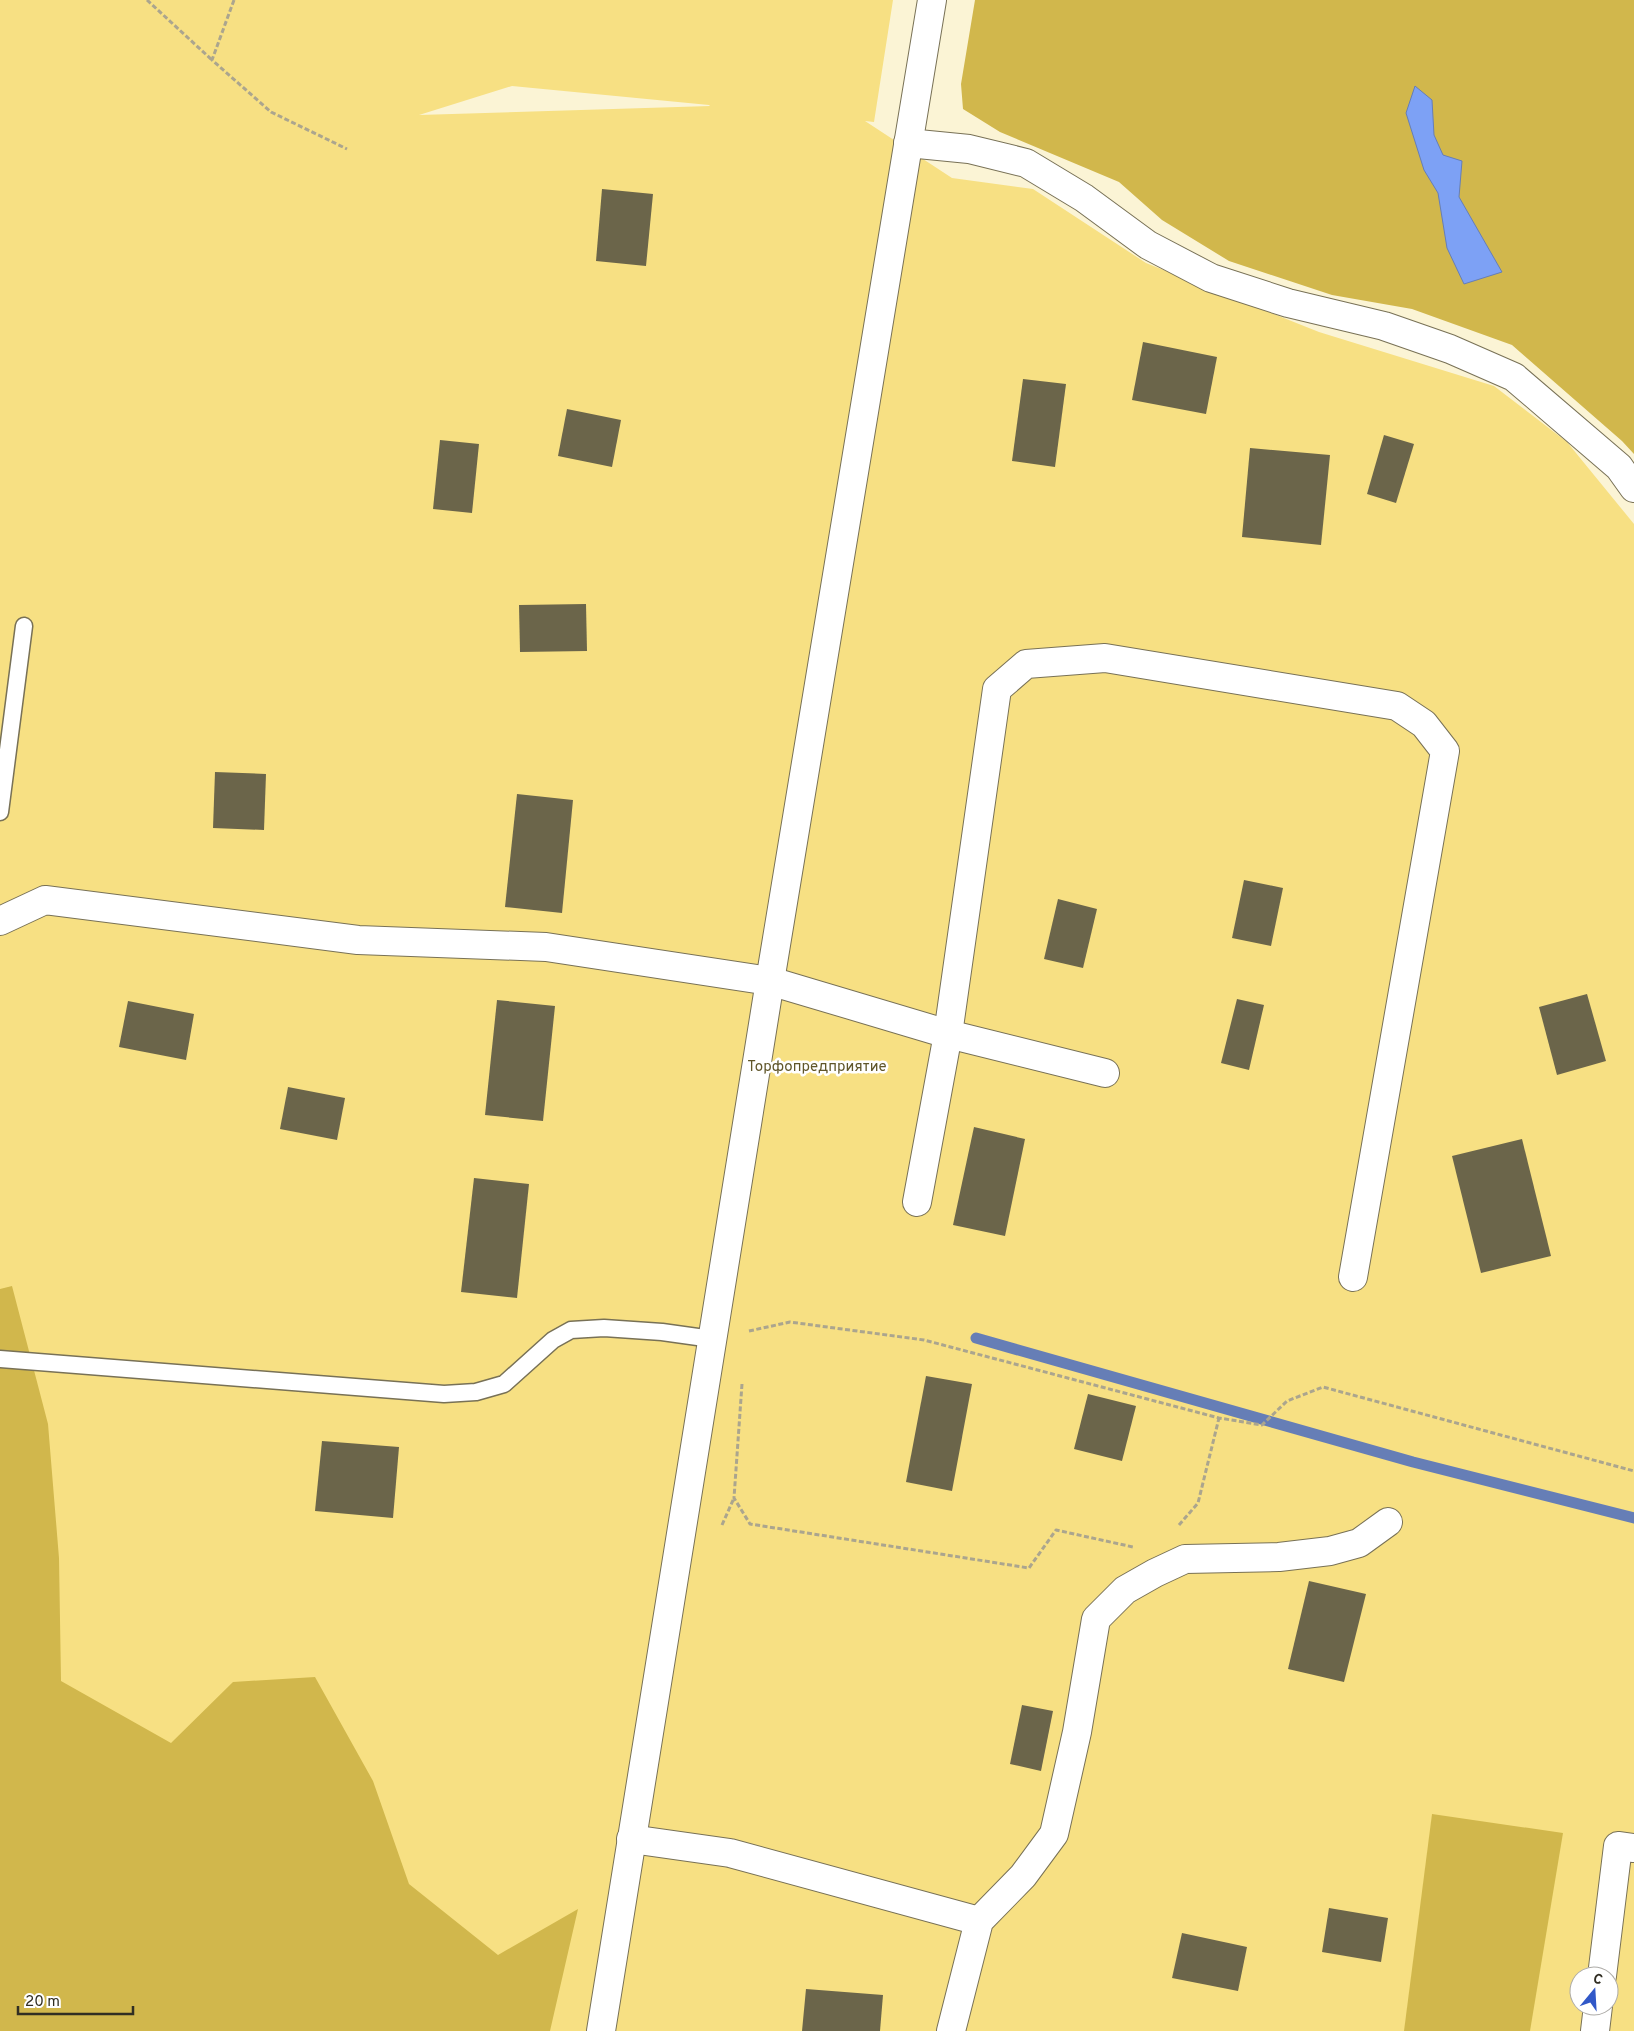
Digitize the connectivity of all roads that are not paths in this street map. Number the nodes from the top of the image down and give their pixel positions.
1 (932, 0) edge
2 (908, 143) junction
3 (1634, 488) edge
4 (24, 626) dead end
5 (0, 812) edge
6 (0, 921) edge
7 (770, 982) junction
8 (948, 1034) junction
9 (1105, 1073) dead end
10 (917, 1202) dead end
11 (1353, 1277) dead end
12 (712, 1339) junction
13 (0, 1359) edge
14 (1388, 1522) dead end
15 (631, 1839) junction
16 (1634, 1848) edge
17 (979, 1921) junction
18 (1603, 1966) edge
19 (1597, 2016) edge
20 (601, 2031) edge
21 (951, 2031) edge
22 (1595, 2031) edge

1 - 2 street
2 - 3 street
2 - 7 street
4 - 5 lane
6 - 7 street
7 - 8 street
7 - 12 street
8 - 9 street
8 - 10 street
8 - 11 street
12 - 13 lane
12 - 15 street
14 - 17 street
15 - 17 street
15 - 20 street
16 - 18 street
17 - 21 street
19 - 22 street

